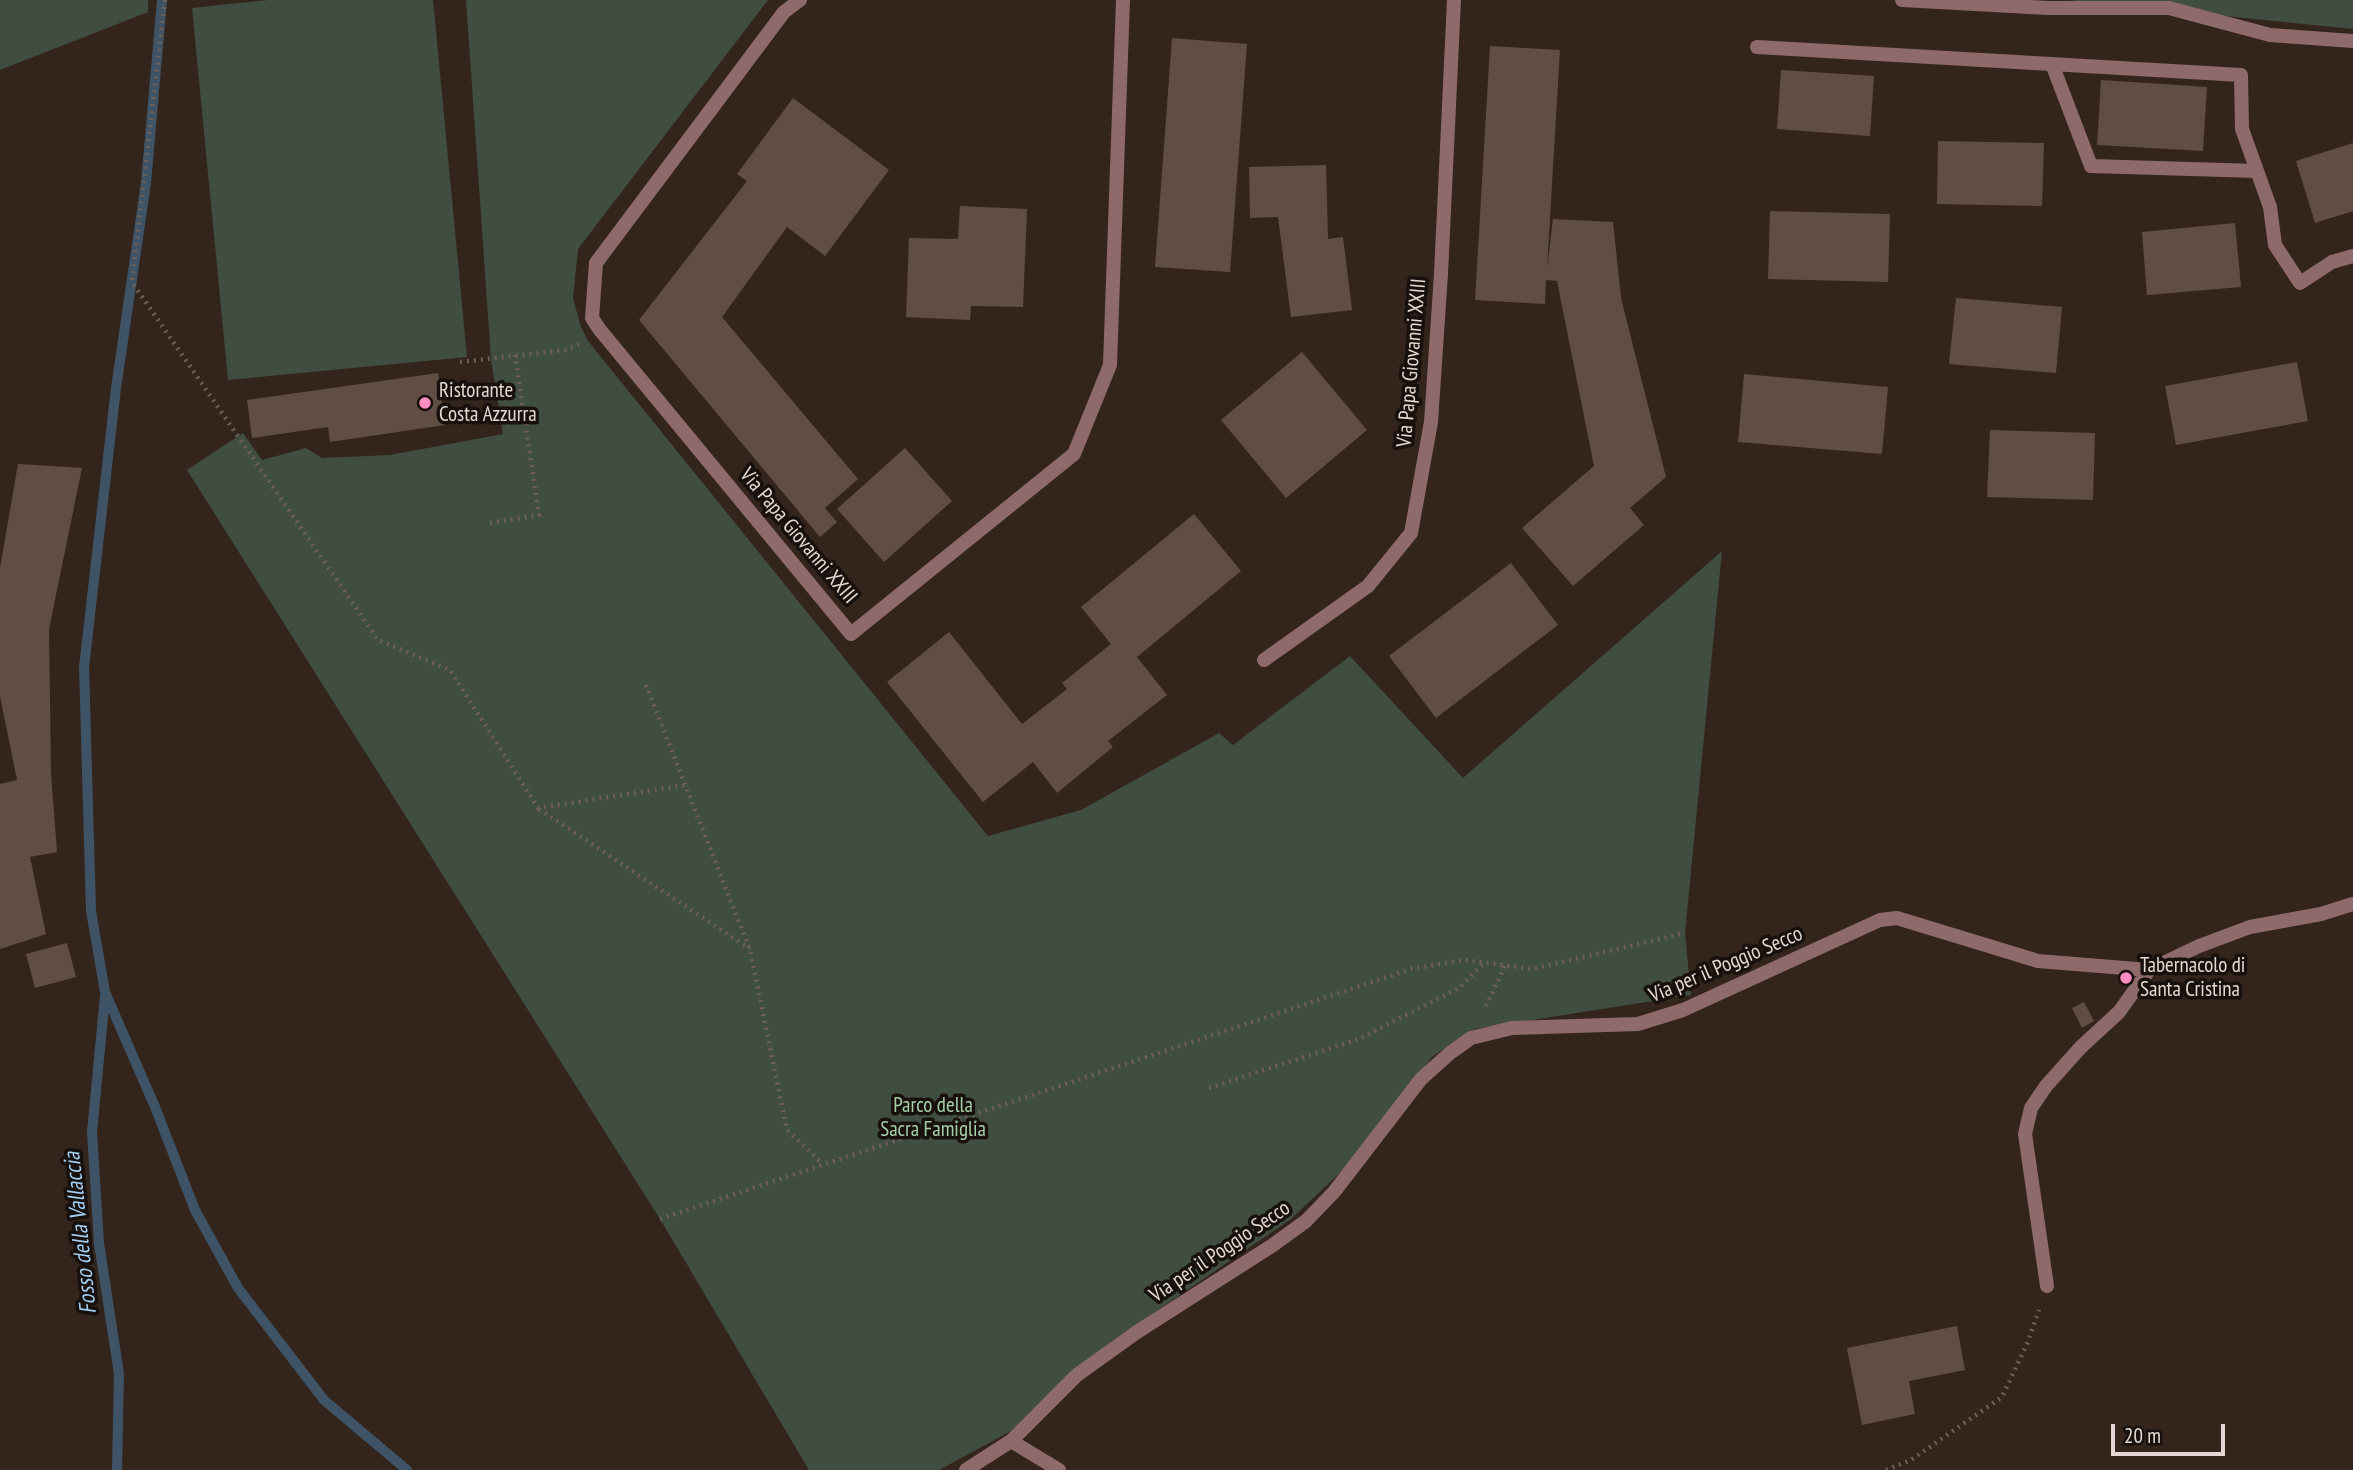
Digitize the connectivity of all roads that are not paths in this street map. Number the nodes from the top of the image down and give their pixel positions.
1 (800, 0) edge
2 (1123, 0) edge
3 (1454, 0) edge
4 (1902, 0) edge
5 (2188, 0) edge
6 (2169, 8) junction
7 (2353, 41) edge
8 (1757, 47) dead end
9 (2052, 64) junction
10 (2257, 171) junction
11 (2353, 256) edge
12 (1264, 660) dead end
13 (2353, 904) edge
14 (2149, 970) junction
15 (2047, 1286) road end
16 (1011, 1441) junction
17 (966, 1470) edge
18 (1059, 1470) edge

1 - 2 street, Via Papa Giovanni XXIII
3 - 12 street, Via Papa Giovanni XXIII
4 - 6 street
5 - 6 street
6 - 7 street
8 - 9 street
9 - 10 street
9 - 10 street
10 - 11 street
13 - 14 street
14 - 15 street
14 - 16 street, Via per il Poggio Secco
16 - 17 street, Via per il Poggio Secco
16 - 18 street

